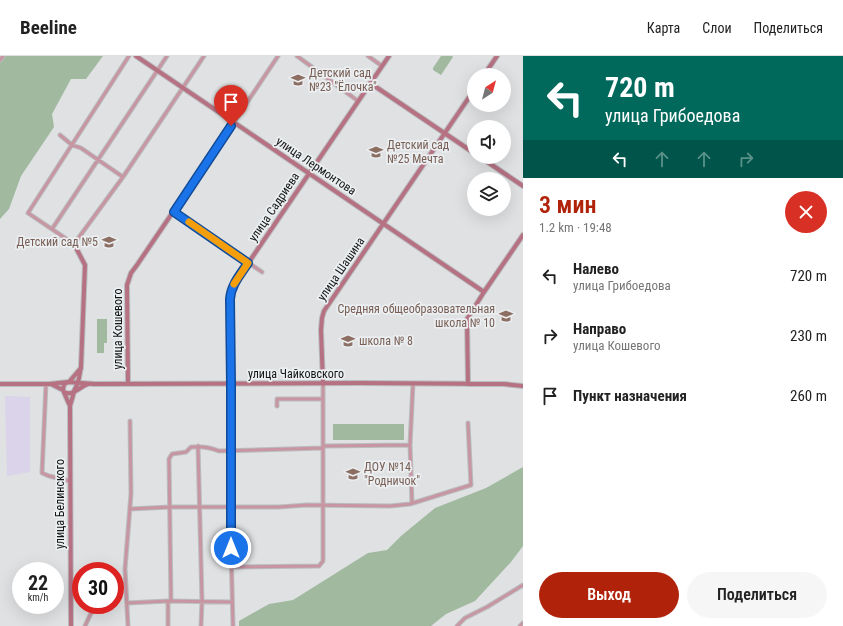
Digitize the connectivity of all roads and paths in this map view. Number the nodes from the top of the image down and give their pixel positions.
1 (3, 56) edge
2 (129, 56) edge
3 (136, 56) edge
4 (167, 56) edge
5 (204, 56) edge
6 (278, 56) edge
7 (297, 56) edge
8 (368, 56) edge
9 (389, 56) edge
10 (497, 56) edge
11 (0, 60) edge
12 (382, 66) junction
13 (489, 68) edge
14 (158, 71) junction
15 (370, 83) junction
16 (183, 88) junction
17 (467, 100) edge
18 (358, 101) junction
19 (234, 122) junction
20 (445, 133) junction
21 (60, 135) dead end
22 (72, 145) junction
23 (467, 148) edge
24 (98, 160) junction
25 (490, 164) edge
26 (309, 173) junction
27 (123, 177) junction
28 (523, 186) edge
29 (174, 212) junction
30 (383, 224) junction
31 (52, 229) junction
32 (523, 235) edge
33 (74, 244) junction
34 (248, 263) junction
35 (262, 272) dead end
36 (484, 292) junction
37 (82, 367) junction
38 (69, 382) junction
39 (78, 383) junction
40 (0, 384) edge
41 (48, 384) junction
42 (88, 384) junction
43 (128, 384) junction
44 (231, 384) junction
45 (322, 384) junction
46 (413, 384) junction
47 (468, 384) junction
48 (523, 386) edge
49 (64, 391) junction
50 (74, 392) junction
51 (322, 400) junction
52 (70, 406) junction
53 (277, 406) dead end
54 (130, 421) dead end
55 (468, 424) dead end
56 (410, 445) junction
57 (198, 446) junction
58 (323, 447) junction
59 (231, 450) junction
60 (70, 481) junction
61 (412, 503) junction
62 (323, 506) junction
63 (170, 507) junction
64 (200, 507) junction
65 (231, 507) junction
66 (130, 509) junction
67 (231, 567) junction
68 (523, 585) edge
69 (70, 592) joint
70 (170, 601) junction
71 (202, 601) junction
72 (232, 602) junction
73 (127, 603) junction
74 (91, 614) edge
75 (523, 623) edge
76 (71, 626) edge
77 (85, 626) edge
78 (128, 626) edge
79 (168, 626) edge
80 (201, 626) edge
81 (233, 626) edge
82 (457, 626) edge
83 (520, 626) edge

1 - 11 street
2 - 22 street
3 - 14 street, улица Лермонтова
4 - 14 street
5 - 16 street
6 - 19 street, улица Кошевого
7 - 18 street
8 - 12 street
9 - 12 street, улица Садриева
10 - 13 street
12 - 15 street, улица Садриева
14 - 16 street, улица Лермонтова
14 - 24 street
15 - 18 street, улица Садриева
15 - 20 street
16 - 19 street, улица Лермонтова
16 - 27 street
17 - 20 street, улица Шашина
18 - 26 street, улица Садриева
19 - 26 street, улица Лермонтова
19 - 29 street, улица Кошевого
20 - 23 street
20 - 30 street, улица Шашина
21 - 22 street
22 - 24 street
22 - 31 street
24 - 27 street
24 - 31 street
25 - 28 street
26 - 30 street, улица Лермонтова
26 - 34 street, улица Садриева
27 - 33 street
29 - 34 street
29 - 43 street, улица Кошевого
30 - 36 street, улица Лермонтова
30 - 45 street, улица Шашина
31 - 33 street
32 - 36 street
33 - 37 street
34 - 35 street
34 - 44 street, улица Садриева
36 - 47 street
37 - 38 street
37 - 39 street
38 - 39 street, улица Чайковского
38 - 41 street, улица Чайковского
38 - 49 street
38 - 50 street
39 - 42 street, улица Чайковского
39 - 50 street
40 - 41 street, улица Чайковского
41 - 49 street
41 - 60 street
42 - 43 street, улица Чайковского
42 - 50 street
43 - 44 street, улица Чайковского
44 - 45 street, улица Чайковского
44 - 59 street, улица Садриева
45 - 46 street, улица Чайковского
45 - 51 street, улица Шашина
46 - 47 street, улица Чайковского
46 - 56 street
47 - 48 street, улица Чайковского
49 - 50 street
49 - 52 street
50 - 52 street
51 - 53 street
51 - 58 street, улица Шашина
52 - 60 street, улица Белинского
54 - 66 street
55 - 61 street
56 - 58 street
56 - 61 street
57 - 59 street
57 - 63 street
57 - 64 street
58 - 59 street
58 - 62 street, улица Шашина
59 - 65 street, улица Садриева
60 - 69 street, улица Белинского
61 - 62 street
62 - 65 street
62 - 67 street, улица Шашина
63 - 64 street
63 - 66 street
63 - 70 street
64 - 65 street
64 - 71 street
65 - 67 street, улица Садриева
66 - 73 street
67 - 72 street, улица Садриева
68 - 82 street
69 - 76 street, улица Белинского
70 - 71 street
70 - 73 street
70 - 79 street
71 - 72 street
71 - 80 street
72 - 81 street, улица Садриева
73 - 78 street
74 - 77 street
75 - 83 street

